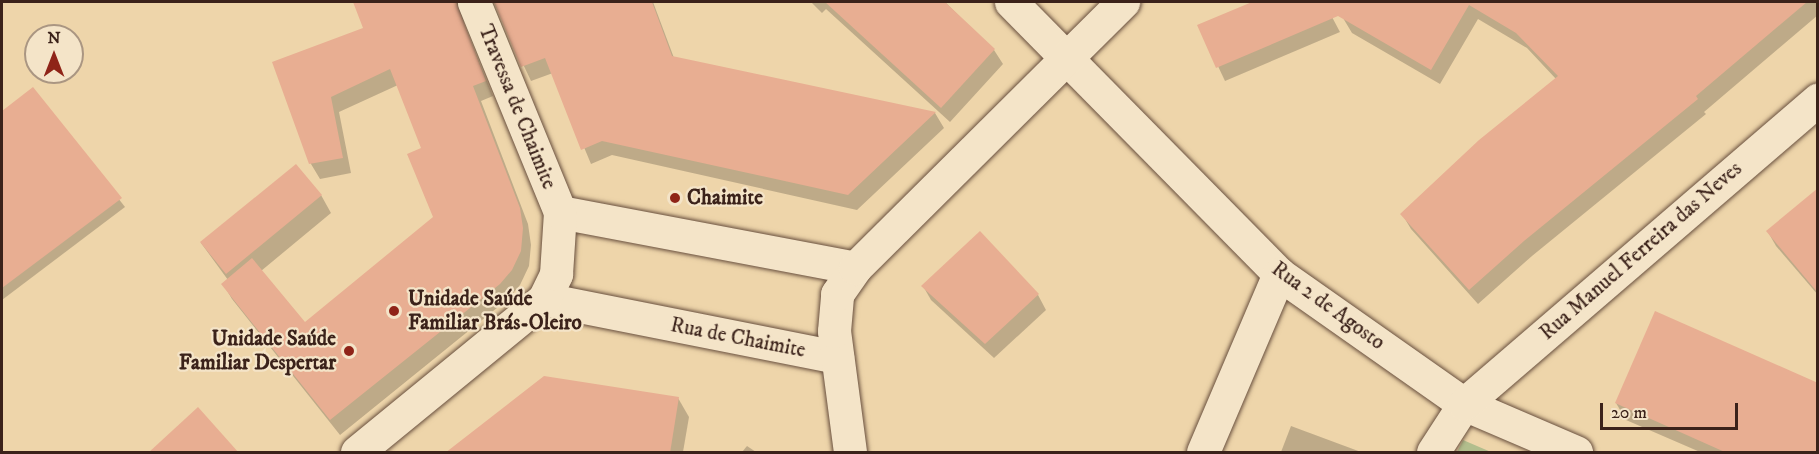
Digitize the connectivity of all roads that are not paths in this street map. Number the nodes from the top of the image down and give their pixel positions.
1 (474, 2) edge
2 (1011, 2) edge
3 (1123, 2) edge
4 (1067, 56) junction
5 (1818, 99) edge
6 (560, 212) junction
7 (855, 268) junction
8 (1279, 274) junction
9 (544, 299) junction
10 (837, 357) junction
11 (1464, 404) junction
12 (357, 453) edge
13 (850, 453) edge
14 (1203, 453) edge
15 (1433, 453) edge
16 (1576, 453) edge

1 - 6 street, Travessa de Chaimite
2 - 4 street, Rua 2 de Agosto
3 - 4 street, Rua de Chaimite
4 - 7 street, Rua de Chaimite
4 - 8 street, Rua 2 de Agosto
5 - 11 street, Rua Manuel Ferreira das Neves
6 - 7 street
6 - 9 street
7 - 10 street, Rua de Chaimite
8 - 11 street, Rua 2 de Agosto
8 - 14 street
9 - 10 street, Rua de Chaimite
9 - 12 street
10 - 13 street
11 - 15 street, Rua Manuel Ferreira das Neves
11 - 16 street, Rua 2 de Agosto

